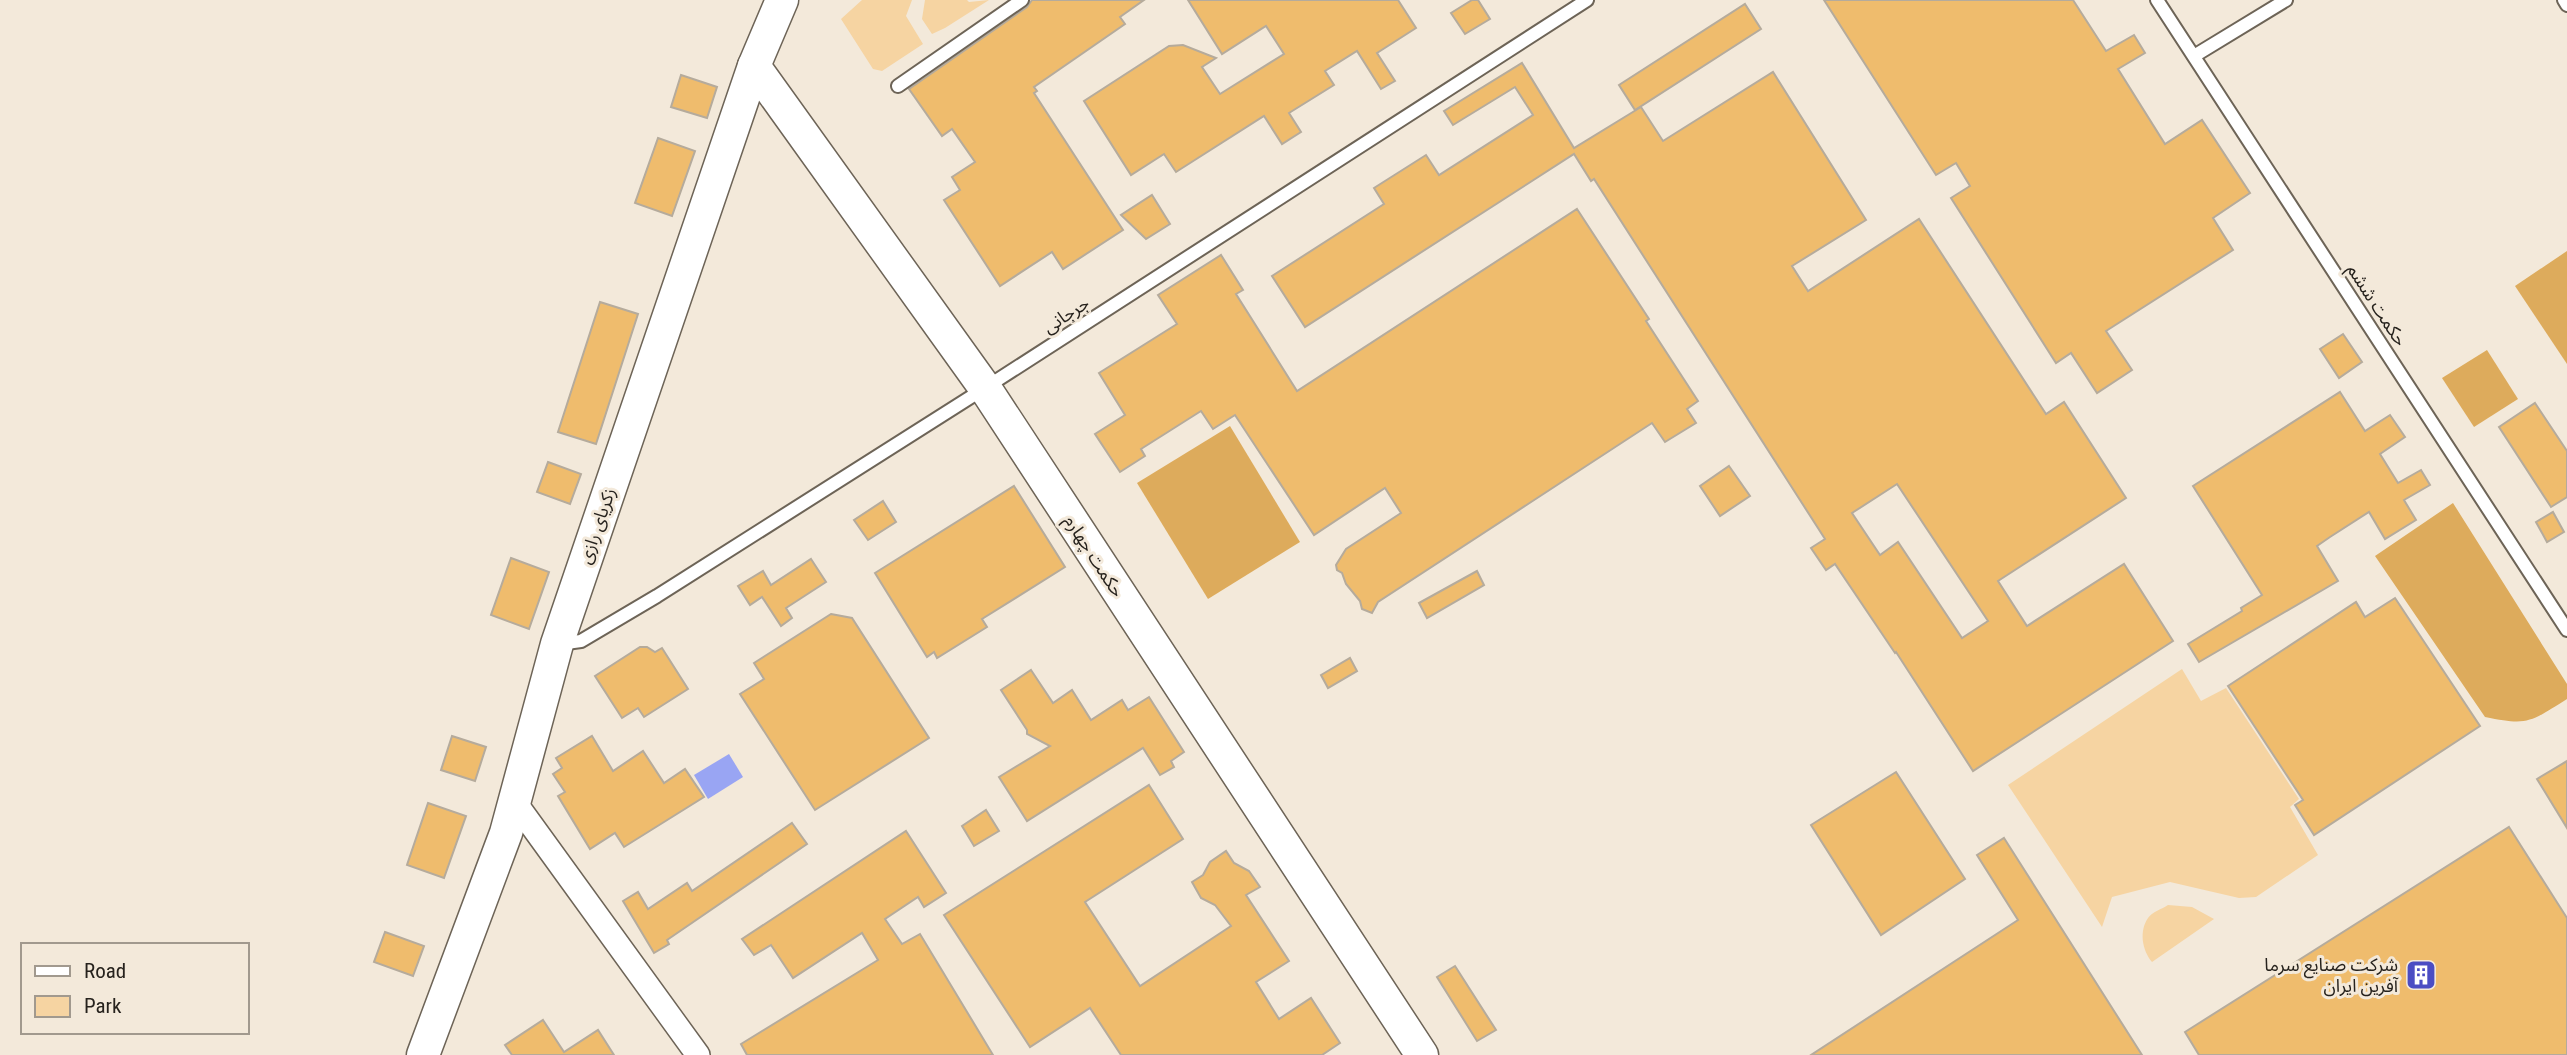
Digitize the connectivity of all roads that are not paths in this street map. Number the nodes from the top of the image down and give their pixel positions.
1 (1022, 0) edge
2 (1587, 0) edge
3 (2157, 0) edge
4 (2286, 0) edge
5 (2564, 0) edge
6 (776, 2) edge
7 (2567, 5) edge
8 (2194, 56) junction
9 (754, 66) junction
10 (898, 86) dead end
11 (985, 388) junction
12 (2567, 630) edge
13 (557, 644) junction
14 (514, 801) junction
15 (423, 1055) edge
16 (698, 1055) edge
17 (1422, 1055) edge

1 - 10 lane
2 - 11 lane, جرجانی
3 - 8 lane, حکمت ششم
4 - 8 lane
5 - 7 lane
6 - 9 street, زکریای رازی
8 - 12 lane, حکمت ششم
9 - 11 street, حکمت چهارم
9 - 13 street, زکریای رازی
11 - 13 lane, جرجانی
11 - 17 street, حکمت چهارم
13 - 14 street, زکریای رازی
14 - 15 street, زکریای رازی
14 - 16 street

